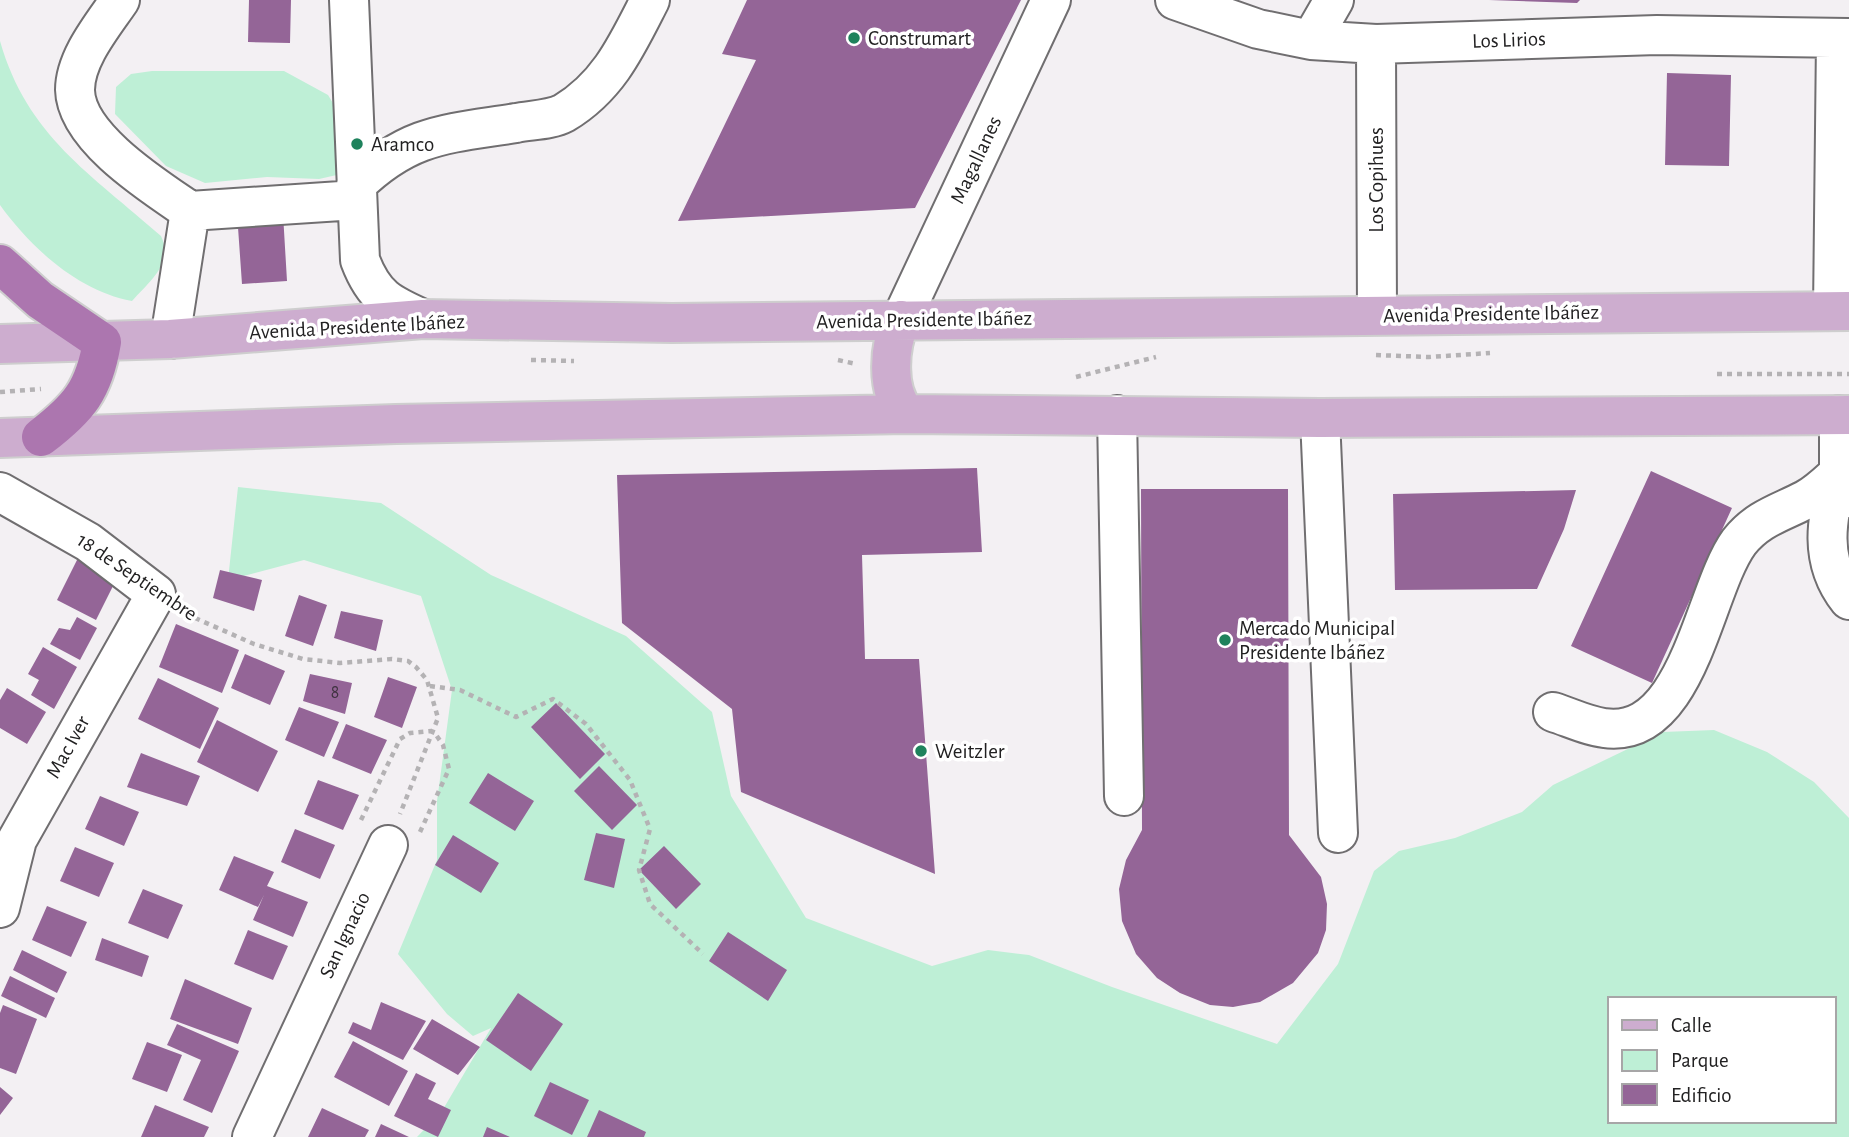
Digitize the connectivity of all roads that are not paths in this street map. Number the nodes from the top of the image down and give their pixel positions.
1 (120, 0) edge
2 (349, 0) edge
3 (650, 0) edge
4 (1051, 0) edge
5 (1175, 0) edge
6 (1334, 0) edge
7 (1842, 39) edge
8 (1311, 40) junction
9 (1376, 44) junction
10 (356, 192) junction
11 (190, 211) junction
12 (0, 264) edge
13 (1841, 311) edge
14 (1377, 315) junction
15 (424, 320) junction
16 (901, 320) junction
17 (170, 339) junction
18 (102, 342) junction
19 (0, 344) edge
20 (906, 414) junction
21 (1117, 415) junction
22 (1844, 415) edge
23 (1320, 418) junction
24 (41, 437) junction
25 (0, 438) edge
26 (1844, 486) edge
27 (0, 492) edge
28 (156, 594) joint
29 (1849, 600) edge
30 (1553, 712) dead end
31 (1124, 796) dead end
32 (1338, 833) dead end
33 (388, 845) road end
34 (0, 908) edge
35 (252, 1137) edge

1 - 11 street
2 - 10 street
3 - 10 street
4 - 16 street, Magallanes
5 - 8 street, Los Lirios
6 - 8 street
7 - 9 street, Los Lirios
7 - 13 street
8 - 9 street, Los Lirios
9 - 14 street, Los Copihues
10 - 11 street
10 - 15 street
11 - 17 street
12 - 18 highway
13 - 14 main road, Avenida Presidente Ibáñez
14 - 16 main road, Avenida Presidente Ibáñez
15 - 16 main road, Avenida Presidente Ibáñez
15 - 17 main road, Avenida Presidente Ibáñez
16 - 20 main road
17 - 18 main road, Avenida Presidente Ibáñez
18 - 19 main road, Avenida Presidente Ibáñez
18 - 24 highway
20 - 21 main road
20 - 24 main road
21 - 23 main road
21 - 31 street
22 - 23 main road
22 - 26 street
23 - 32 street
24 - 25 main road
26 - 29 street
26 - 30 street
27 - 28 street, 18 de Septiembre
28 - 34 street, Mac Iver
33 - 35 street, San Ignacio

